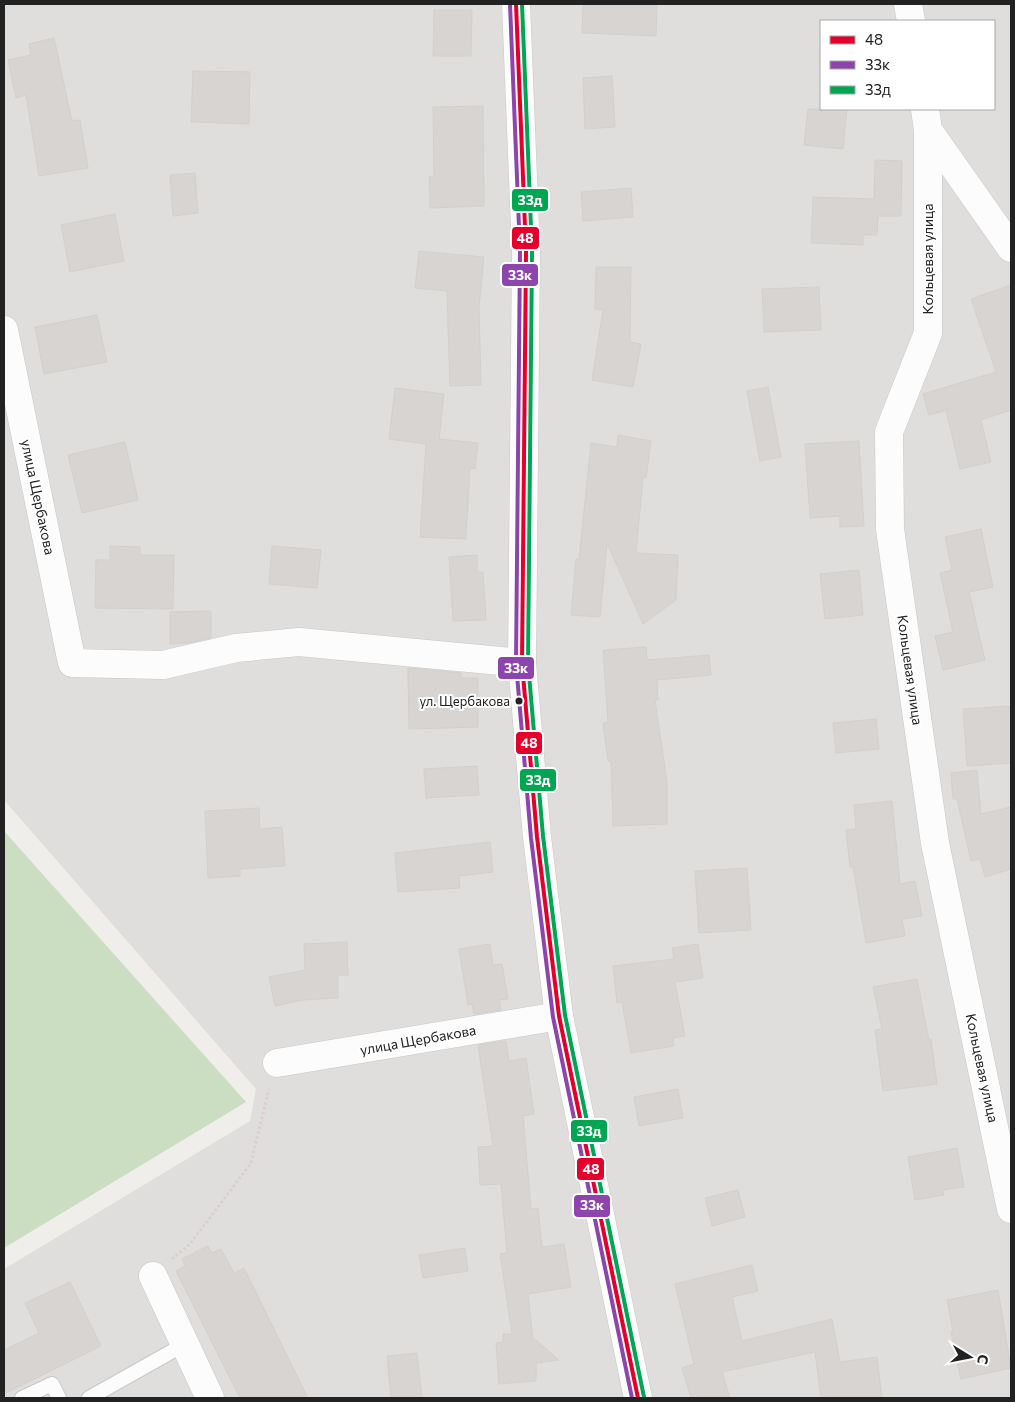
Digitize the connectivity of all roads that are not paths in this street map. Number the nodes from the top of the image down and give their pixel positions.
1 (516, 4) edge
2 (908, 4) edge
3 (911, 20) edge
4 (927, 120) edge
5 (1011, 248) edge
6 (4, 330) edge
7 (522, 663) junction
8 (559, 1016) junction
9 (277, 1064) road end
10 (1011, 1209) edge
11 (153, 1276) road end
12 (186, 1344) junction
13 (22, 1398) edge
14 (58, 1398) edge
15 (89, 1398) edge
16 (210, 1398) edge
17 (638, 1398) edge

1 - 7 street
2 - 3 street
4 - 5 street, Кольцевая улица
4 - 10 street, Кольцевая улица
6 - 7 street, улица Щербакова
7 - 8 street
8 - 9 street, улица Щербакова
8 - 17 street
11 - 12 street
12 - 15 lane
12 - 16 street
13 - 14 lane

